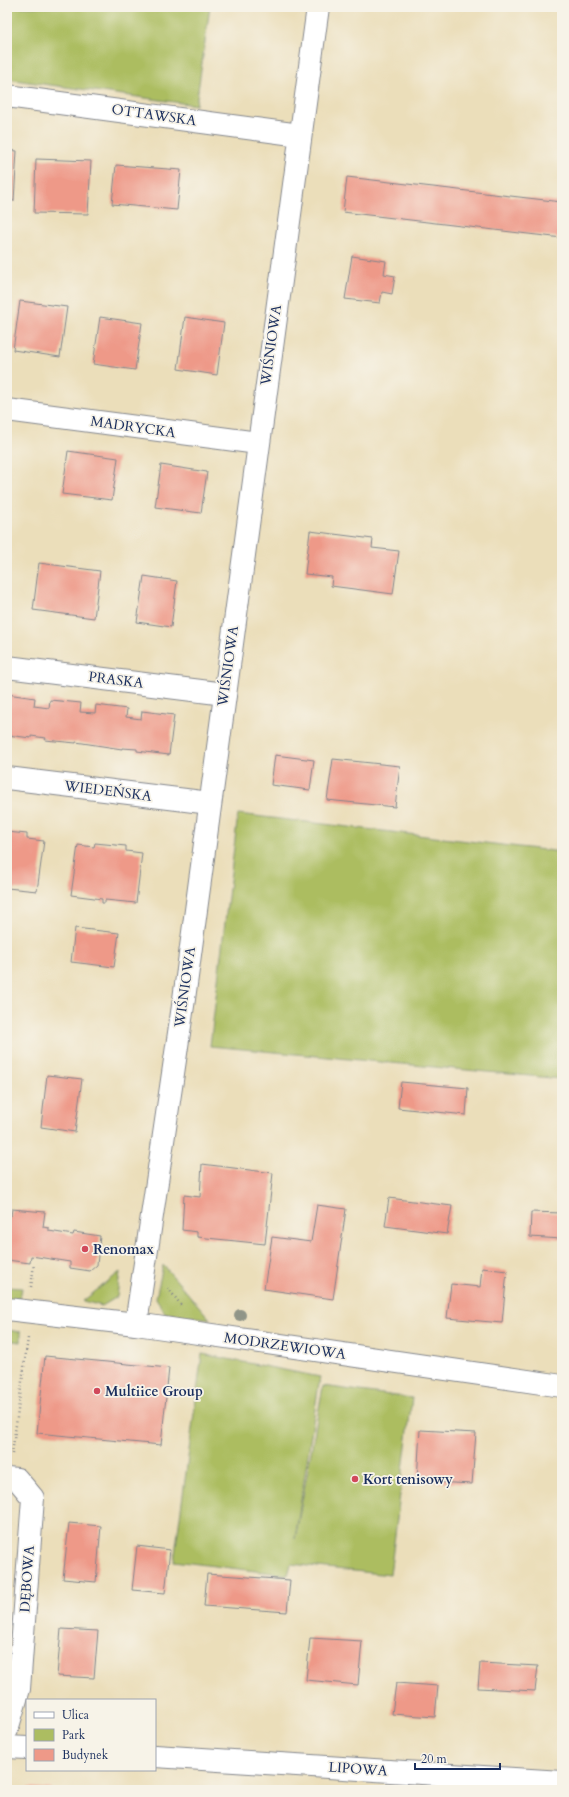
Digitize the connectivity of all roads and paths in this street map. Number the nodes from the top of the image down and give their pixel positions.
1 (318, 7) edge
2 (7, 96) edge
3 (300, 135) junction
4 (7, 410) edge
5 (258, 443) junction
6 (7, 667) edge
7 (225, 694) junction
8 (7, 778) edge
9 (210, 803) junction
10 (34, 1264) dead end
11 (165, 1284) dead end
12 (31, 1289) dead end
13 (183, 1307) dead end
14 (7, 1309) edge
15 (136, 1324) junction
16 (29, 1331) dead end
17 (562, 1386) edge
18 (12, 1457) dead end
19 (7, 1478) edge
20 (7, 1730) edge
21 (7, 1747) edge
22 (26, 1748) edge
23 (156, 1756) edge
24 (562, 1782) edge

1 - 3 street, WIŚNIOWA
2 - 3 street, OTTAWSKA
3 - 5 street, WIŚNIOWA
4 - 5 street, MADRYCKA
5 - 7 street, WIŚNIOWA
6 - 7 street, PRASKA
7 - 9 street, WIŚNIOWA
8 - 9 street, WIEDEŃSKA
9 - 15 street, WIŚNIOWA
10 - 12 path
11 - 13 path
14 - 15 street, MODRZEWIOWA
15 - 17 street, MODRZEWIOWA
16 - 18 path
19 - 20 street, DĘBOWA
21 - 22 street
23 - 24 street, LIPOWA

